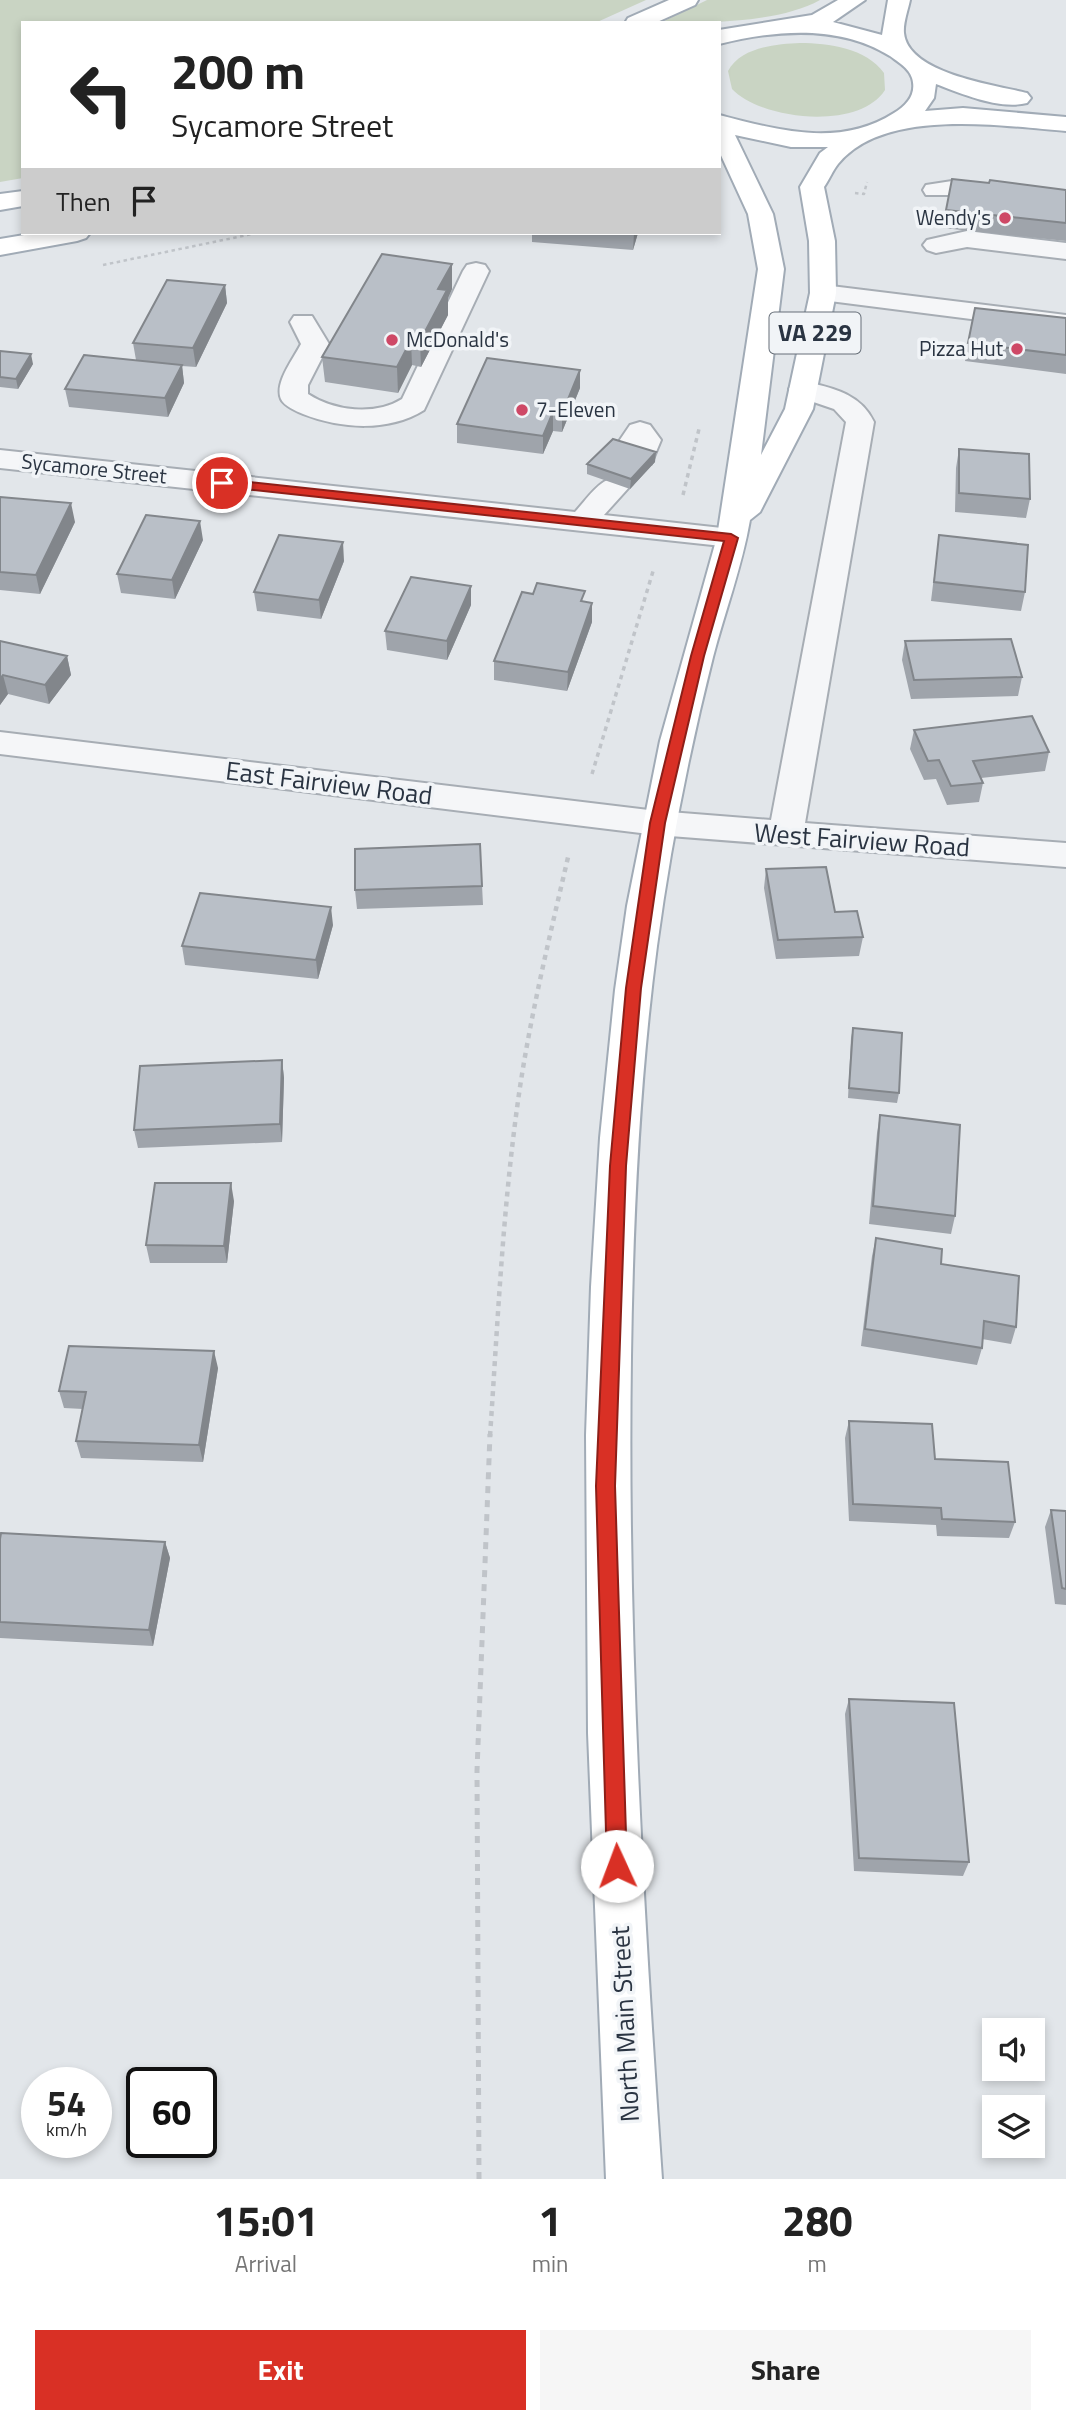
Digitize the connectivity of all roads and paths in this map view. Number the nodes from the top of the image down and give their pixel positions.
1 (687, 0) edge
2 (854, 0) edge
3 (899, 0) edge
4 (640, 21) edge
5 (790, 26) junction
6 (721, 36) edge
7 (908, 59) junction
8 (1066, 104) edge
9 (898, 121) junction
10 (721, 123) edge
11 (1066, 124) edge
12 (721, 134) edge
13 (863, 134) junction
14 (729, 159) edge
15 (935, 190) dead end
16 (21, 200) edge
17 (1066, 201) edge
18 (0, 204) edge
19 (66, 235) edge
20 (247, 235) edge
21 (936, 245) dead end
22 (0, 247) edge
23 (1066, 251) edge
24 (92, 267) dead end
25 (476, 271) dead end
26 (823, 293) junction
27 (303, 323) dead end
28 (1066, 323) edge
29 (803, 388) junction
30 (0, 459) edge
31 (609, 482) edge
32 (582, 522) junction
33 (731, 538) junction
34 (657, 557) dead end
35 (0, 743) edge
36 (592, 776) dead end
37 (657, 823) junction
38 (786, 834) junction
39 (572, 842) dead end
40 (1066, 855) edge
41 (479, 2179) edge
42 (634, 2179) edge

1 - 4 main road
2 - 5 main road
3 - 7 main road, North Main Street
5 - 6 main road
5 - 7 main road
7 - 8 main road
7 - 9 main road, North Main Street
9 - 11 main road
9 - 13 main road, North Main Street
10 - 13 main road, North Main Street
12 - 14 main road, North Main Street / VA 229
13 - 26 main road, North Main Street / VA 229
14 - 33 main road, North Main Street / VA 229
15 - 17 street
16 - 18 main road
19 - 22 main road
20 - 24 path
21 - 23 street
25 - 27 street
26 - 28 street
26 - 29 main road, North Main Street / VA 229
29 - 33 main road, North Main Street / VA 229
29 - 38 street
30 - 32 street, Sycamore Street
31 - 32 street
32 - 33 street, Sycamore Street
33 - 37 main road, North Main Street / VA 229
34 - 36 path
35 - 37 street, East Fairview Road
37 - 38 street, West Fairview Road
37 - 42 main road, North Main Street / VA 229
38 - 40 street, West Fairview Road
39 - 41 path

